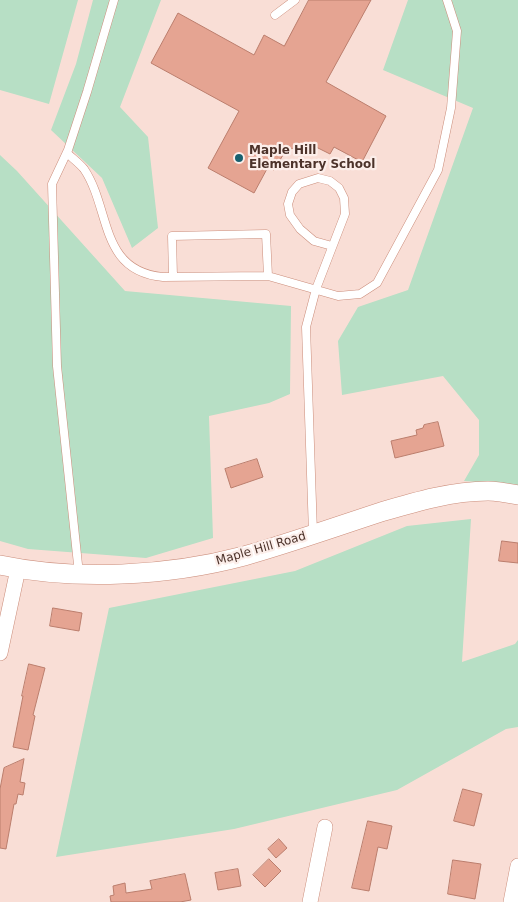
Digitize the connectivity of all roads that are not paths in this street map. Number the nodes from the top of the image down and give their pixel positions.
1 (114, 0) edge
2 (295, 0) edge
3 (447, 0) edge
4 (275, 14) dead end
5 (67, 153) junction
6 (332, 246) junction
7 (268, 276) junction
8 (173, 277) junction
9 (316, 289) junction
10 (518, 495) edge
11 (313, 534) junction
12 (9, 567) edge
13 (80, 574) junction
14 (0, 653) edge
15 (325, 827) dead end
16 (518, 866) edge
17 (310, 902) edge
18 (511, 902) edge

1 - 5 lane
2 - 4 lane
3 - 9 lane
5 - 8 lane
5 - 13 lane
6 - 6 lane
6 - 9 lane
7 - 8 lane
7 - 8 lane
7 - 9 lane
9 - 11 lane
10 - 11 street, Maple Hill Road
11 - 13 street, Maple Hill Road
12 - 13 street, Maple Hill Road
12 - 14 street
15 - 17 street
16 - 18 street

